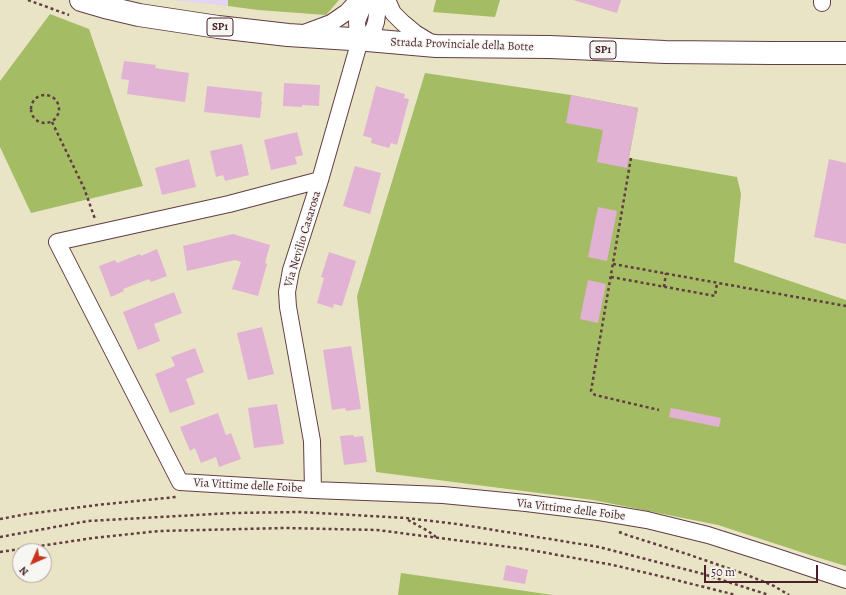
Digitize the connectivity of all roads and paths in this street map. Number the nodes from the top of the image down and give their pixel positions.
1 (81, 0) edge
2 (358, 0) edge
3 (366, 0) edge
4 (379, 0) edge
5 (387, 0) edge
6 (297, 35) junction
7 (362, 40) junction
8 (436, 46) junction
9 (846, 53) edge
10 (52, 122) junction
11 (631, 158) dead end
12 (320, 180) junction
13 (99, 233) junction
14 (613, 264) junction
15 (666, 273) junction
16 (610, 277) junction
17 (717, 282) junction
18 (664, 287) junction
19 (846, 306) edge
20 (659, 410) dead end
21 (313, 490) junction
22 (180, 497) dead end
23 (406, 518) junction
24 (0, 519) edge
25 (615, 530) dead end
26 (0, 537) edge
27 (437, 537) junction
28 (0, 552) edge
29 (846, 580) edge
30 (736, 595) edge
31 (769, 595) edge
32 (789, 595) edge

1 - 6 main road, Strada Provinciale della Botte / SP1
2 - 6 street
3 - 7 street, Via Nevilio Casarosa
4 - 7 street, Via Nevilio Casarosa
5 - 8 street
6 - 7 main road, Strada Provinciale della Botte / SP1
7 - 8 main road, Strada Provinciale della Botte / SP1
7 - 12 street, Via Nevilio Casarosa
8 - 9 main road, Strada Provinciale della Botte / SP1
10 - 10 path
10 - 13 path
11 - 14 path
12 - 13 street, Via Vittime delle Foibe
12 - 21 street, Via Nevilio Casarosa
13 - 21 street, Via Vittime delle Foibe
14 - 15 path
14 - 16 path
15 - 17 path
15 - 18 path
16 - 18 path
16 - 20 path
17 - 18 path
17 - 19 path
21 - 29 street, Via Vittime delle Foibe
22 - 24 path
23 - 26 path
23 - 27 path
23 - 31 path
25 - 32 path
27 - 28 path
27 - 30 path

